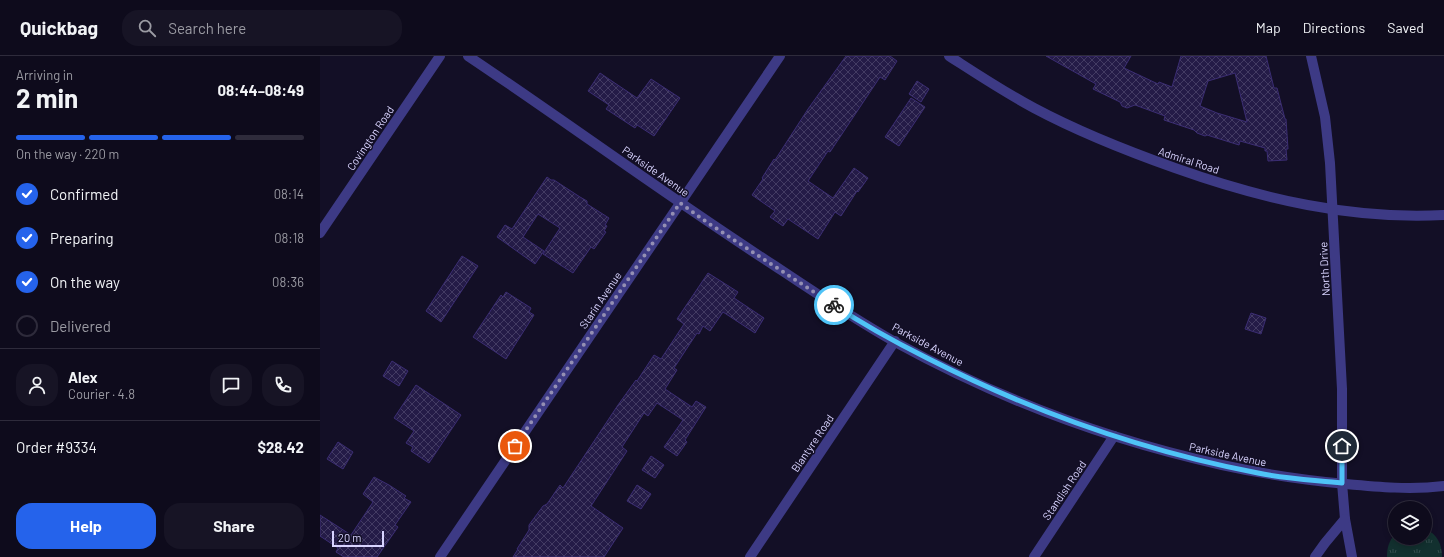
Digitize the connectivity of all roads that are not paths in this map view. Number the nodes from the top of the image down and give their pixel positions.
1 (440, 56) edge
2 (468, 56) edge
3 (780, 56) edge
4 (949, 56) edge
5 (1310, 56) edge
6 (680, 203) junction
7 (1333, 210) junction
8 (1444, 215) edge
9 (320, 233) edge
10 (895, 341) junction
11 (1114, 436) junction
12 (1342, 483) junction
13 (1444, 486) edge
14 (1345, 519) junction
15 (440, 557) edge
16 (750, 557) edge
17 (1034, 557) edge
18 (1315, 557) edge
19 (1352, 557) edge

1 - 9 street, Covington Road
2 - 6 street, Parkside Avenue
3 - 6 street, Starin Avenue
4 - 7 street, Admiral Road
5 - 7 street, North Drive
6 - 10 street, Parkside Avenue
6 - 15 street, Starin Avenue
7 - 8 street, Admiral Road
7 - 12 street, North Drive
10 - 11 street, Parkside Avenue
10 - 16 street, Blantyre Road
11 - 12 street, Parkside Avenue
11 - 17 street, Standish Road
12 - 13 street, Parkside Avenue
12 - 14 street, North Drive
14 - 18 street
14 - 19 street

